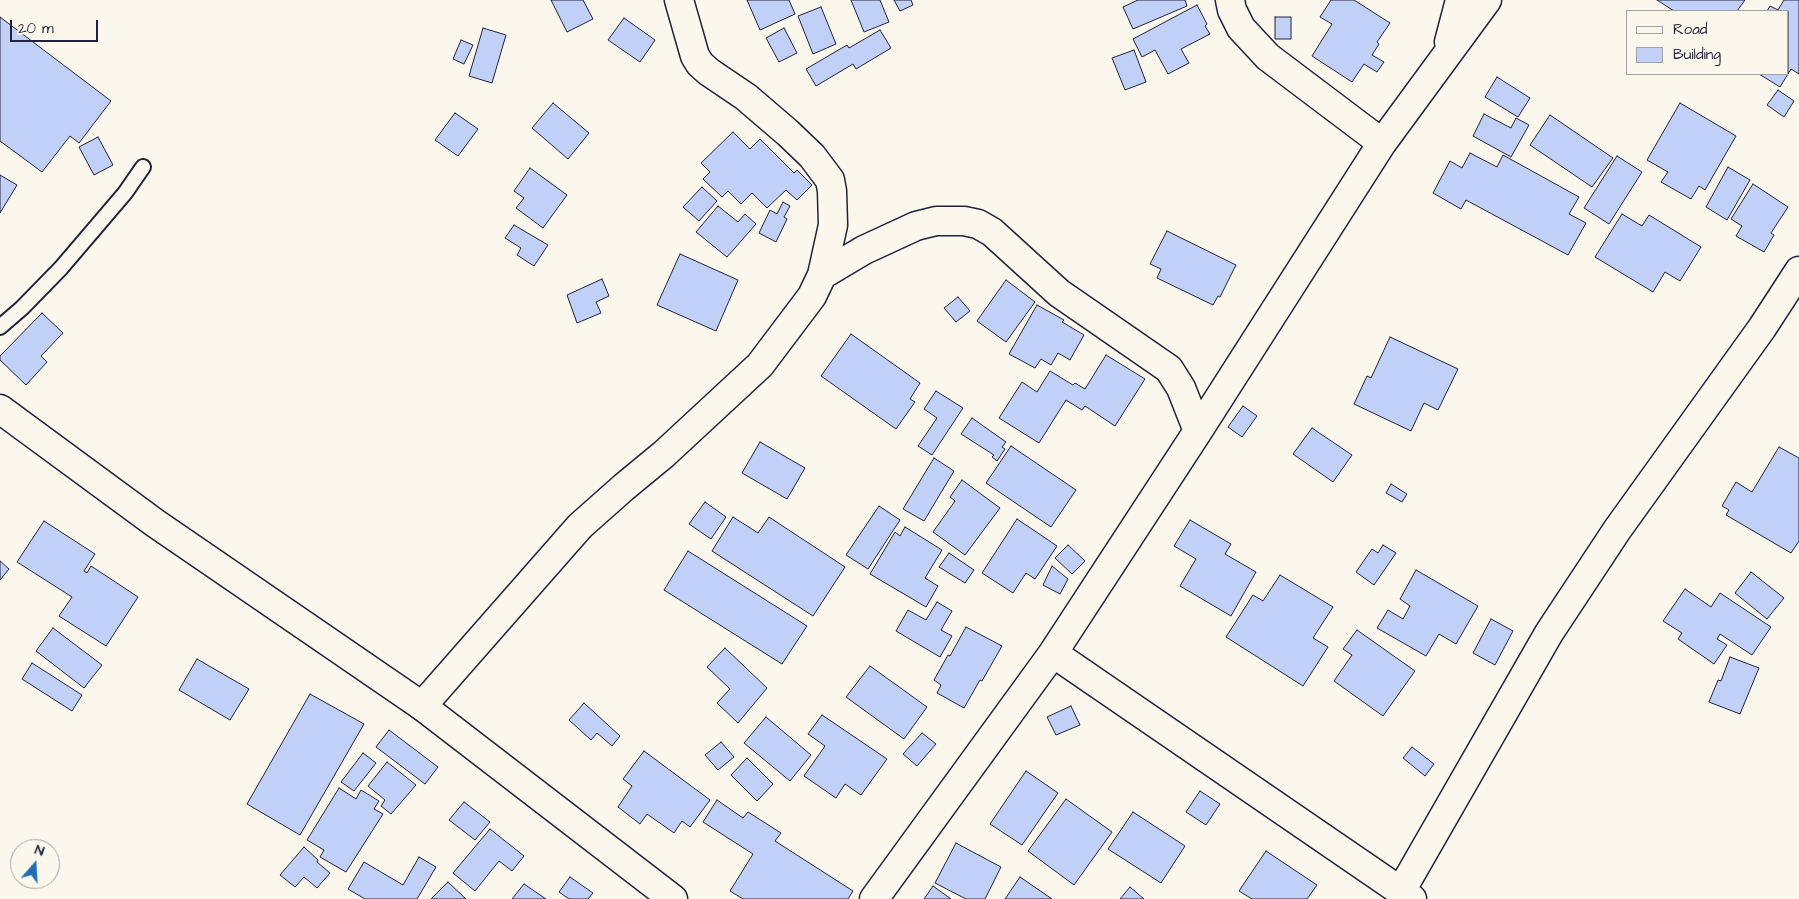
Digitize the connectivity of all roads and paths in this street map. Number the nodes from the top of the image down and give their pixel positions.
1 (679, 0) edge
2 (1230, 0) edge
3 (1460, 0) edge
4 (1487, 0) edge
5 (1444, 58) junction
6 (1382, 143) junction
7 (142, 167) dead end
8 (1799, 271) edge
9 (822, 275) junction
10 (0, 327) edge
11 (0, 410) edge
12 (1198, 431) junction
13 (1053, 653) junction
14 (422, 706) junction
15 (1407, 895) edge
16 (673, 899) edge
17 (874, 899) edge

1 - 9 street
2 - 6 street
3 - 5 street
4 - 5 street
5 - 6 street
6 - 12 street
7 - 10 lane
8 - 15 street
9 - 12 street
9 - 14 street
11 - 14 street
12 - 13 street
13 - 15 street
13 - 17 street
14 - 16 street

